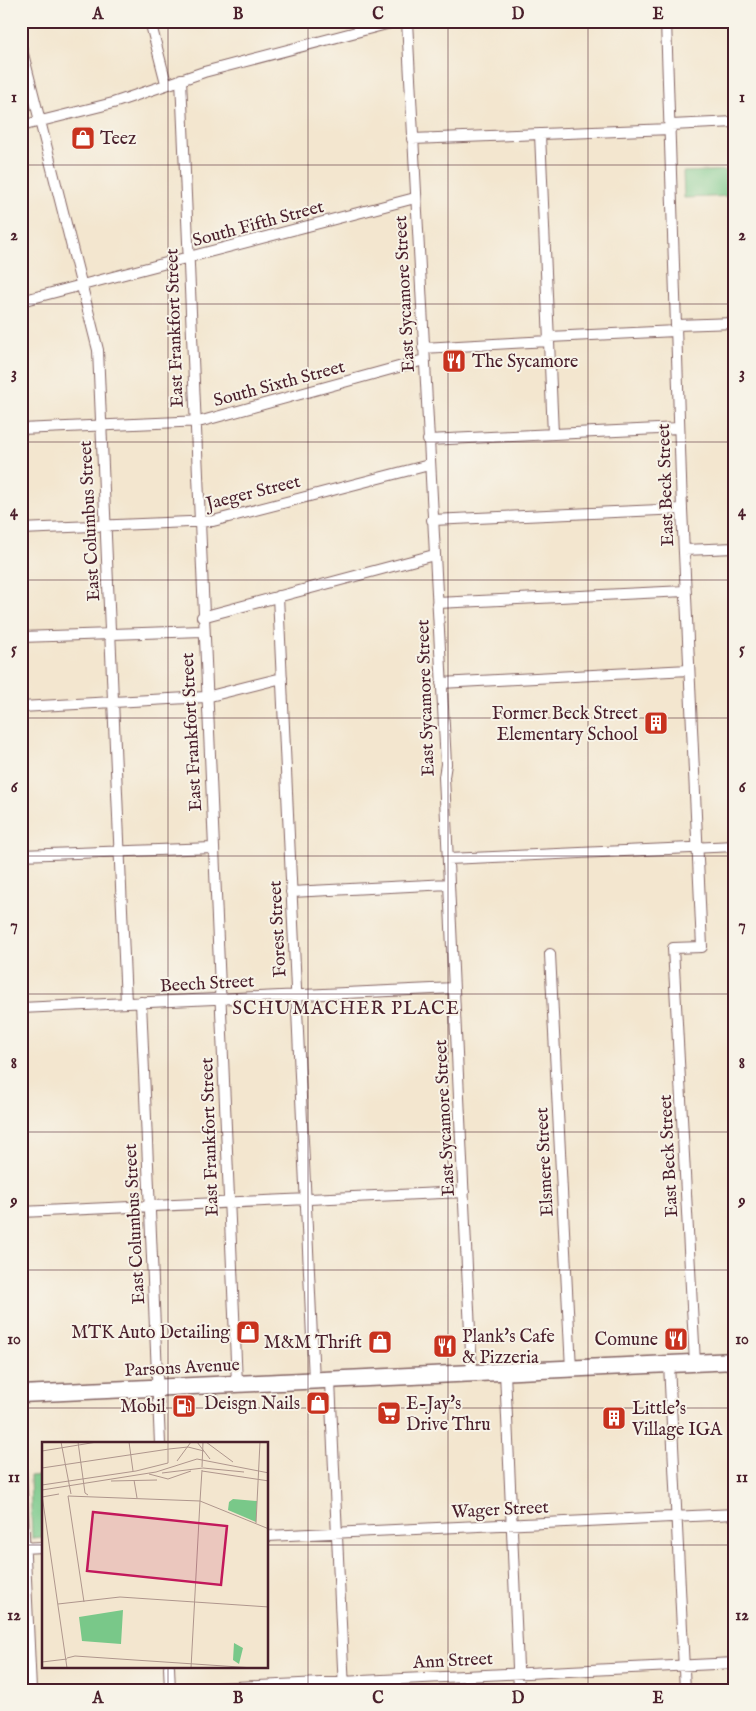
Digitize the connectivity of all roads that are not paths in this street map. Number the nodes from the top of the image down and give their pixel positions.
1 (150, 21) edge
2 (398, 21) edge
3 (407, 21) edge
4 (666, 21) edge
5 (21, 46) edge
6 (180, 79) junction
7 (166, 84) junction
8 (41, 121) junction
9 (735, 122) edge
10 (21, 126) edge
11 (671, 127) junction
12 (540, 134) junction
13 (412, 139) junction
14 (416, 198) junction
15 (187, 259) junction
16 (82, 286) junction
17 (21, 302) edge
18 (735, 322) edge
19 (676, 328) junction
20 (549, 339) junction
21 (423, 348) junction
22 (424, 360) junction
23 (194, 421) junction
24 (101, 426) junction
25 (679, 428) junction
26 (21, 429) edge
27 (552, 434) junction
28 (428, 440) junction
29 (429, 465) junction
30 (682, 509) junction
31 (432, 520) junction
32 (198, 522) junction
33 (106, 526) junction
34 (21, 529) edge
35 (735, 548) edge
36 (684, 550) junction
37 (434, 555) junction
38 (685, 591) junction
39 (278, 596) junction
40 (437, 603) junction
41 (202, 617) junction
42 (203, 631) junction
43 (110, 635) junction
44 (21, 637) edge
45 (689, 670) junction
46 (282, 678) junction
47 (441, 683) junction
48 (206, 697) junction
49 (114, 704) junction
50 (21, 707) edge
51 (735, 846) edge
52 (213, 848) junction
53 (697, 848) junction
54 (120, 852) junction
55 (21, 855) edge
56 (448, 859) junction
57 (449, 884) junction
58 (291, 892) junction
59 (550, 954) dead end
60 (454, 988) junction
61 (296, 995) junction
62 (219, 998) junction
63 (141, 1002) junction
64 (126, 1003) junction
65 (21, 1008) edge
66 (464, 1192) junction
67 (306, 1200) junction
68 (228, 1203) junction
69 (150, 1206) junction
70 (21, 1212) edge
71 (735, 1361) edge
72 (695, 1363) junction
73 (669, 1364) junction
74 (571, 1369) junction
75 (505, 1372) junction
76 (472, 1374) junction
77 (322, 1381) junction
78 (237, 1384) junction
79 (158, 1388) junction
80 (21, 1394) edge
81 (160, 1442) edge
82 (21, 1468) edge
83 (735, 1514) edge
84 (677, 1517) junction
85 (511, 1525) junction
86 (336, 1533) junction
87 (269, 1536) edge
88 (42, 1546) edge
89 (23, 1547) edge
90 (735, 1663) edge
91 (684, 1666) junction
92 (169, 1668) edge
93 (518, 1674) junction
94 (344, 1686) edge
95 (31, 1690) edge
96 (172, 1690) edge
97 (519, 1690) edge
98 (685, 1690) edge

1 - 7 street
2 - 6 street
3 - 13 street, East Sycamore Street
4 - 11 street, East Beck Street
5 - 8 street, East Columbus Street
6 - 7 street
6 - 15 street, East Frankfort Street
7 - 8 street
8 - 10 street
8 - 16 street, East Columbus Street
9 - 11 street
11 - 12 street
11 - 19 street, East Beck Street
12 - 13 street
12 - 20 street
13 - 14 street, East Sycamore Street
14 - 15 street, South Fifth Street
14 - 21 street, East Sycamore Street
15 - 16 street, South Fifth Street
15 - 23 street, East Frankfort Street
16 - 17 street, South Fifth Street
16 - 24 street, East Columbus Street
18 - 19 street
19 - 20 street
19 - 25 street, East Beck Street
20 - 21 street
20 - 27 street
21 - 22 street, East Sycamore Street
22 - 23 street, South Sixth Street
22 - 28 street, East Sycamore Street
23 - 24 street, South Sixth Street
23 - 32 street, East Frankfort Street
24 - 26 street, South Sixth Street
24 - 33 street, East Columbus Street
25 - 27 street
25 - 30 street, East Beck Street
27 - 28 street
28 - 29 street, East Sycamore Street
29 - 31 street, East Sycamore Street
29 - 32 street, Jaeger Street
30 - 31 street
30 - 36 street, East Beck Street
31 - 37 street, East Sycamore Street
32 - 33 street, Jaeger Street
32 - 41 street, East Frankfort Street
33 - 34 street, Jaeger Street
33 - 43 street, East Columbus Street
35 - 36 street
36 - 38 street, East Beck Street
37 - 39 street
37 - 40 street, East Sycamore Street
38 - 40 street
38 - 45 street, East Beck Street
39 - 41 street
39 - 46 street, Forest Street
40 - 47 street, East Sycamore Street
41 - 42 street, East Frankfort Street
42 - 43 street
42 - 48 street, East Frankfort Street
43 - 44 street
43 - 49 street, East Columbus Street
45 - 47 street
45 - 53 street, East Beck Street
46 - 48 street
46 - 58 street, Forest Street
47 - 56 street, East Sycamore Street
48 - 49 street
48 - 52 street, East Frankfort Street
49 - 50 street
49 - 54 street, East Columbus Street
51 - 53 street
52 - 54 street
52 - 62 street, East Frankfort Street
53 - 56 street
53 - 72 street, East Beck Street
54 - 55 street
54 - 64 street, East Columbus Street
56 - 57 street, East Sycamore Street
57 - 58 street
57 - 60 street, East Sycamore Street
58 - 61 street, Forest Street
59 - 74 street, Elsmere Street
60 - 61 street, Beech Street
60 - 66 street, East Sycamore Street
61 - 62 street, Beech Street
61 - 67 street, Forest Street
62 - 63 street, Beech Street
62 - 68 street, East Frankfort Street
63 - 64 street, Beech Street
63 - 69 street, East Columbus Street
64 - 65 street, Beech Street
66 - 67 street
66 - 76 street, East Sycamore Street
67 - 68 street
67 - 77 street, Forest Street
68 - 69 street
68 - 78 street, East Frankfort Street
69 - 70 street
69 - 79 street, East Columbus Street
71 - 72 main road, Parsons Avenue
72 - 73 main road, Parsons Avenue
73 - 74 main road, Parsons Avenue
73 - 84 street
74 - 75 main road, Parsons Avenue
75 - 76 main road, Parsons Avenue
75 - 85 street
76 - 77 main road, Parsons Avenue
77 - 78 main road, Parsons Avenue
77 - 86 street, Forest Street
78 - 79 main road, Parsons Avenue
79 - 80 main road, Parsons Avenue
79 - 81 street, East Columbus Street
82 - 89 street
83 - 84 street, Wager Street
84 - 85 street, Wager Street
84 - 91 street
85 - 86 street, Wager Street
85 - 93 street
86 - 87 street, Wager Street
86 - 94 street, Forest Street
88 - 89 street
89 - 95 street
90 - 91 street, Ann Street
91 - 93 street, Ann Street
91 - 98 street
92 - 96 street
93 - 94 street, Ann Street
93 - 97 street
94 - 96 street, Ann Street

